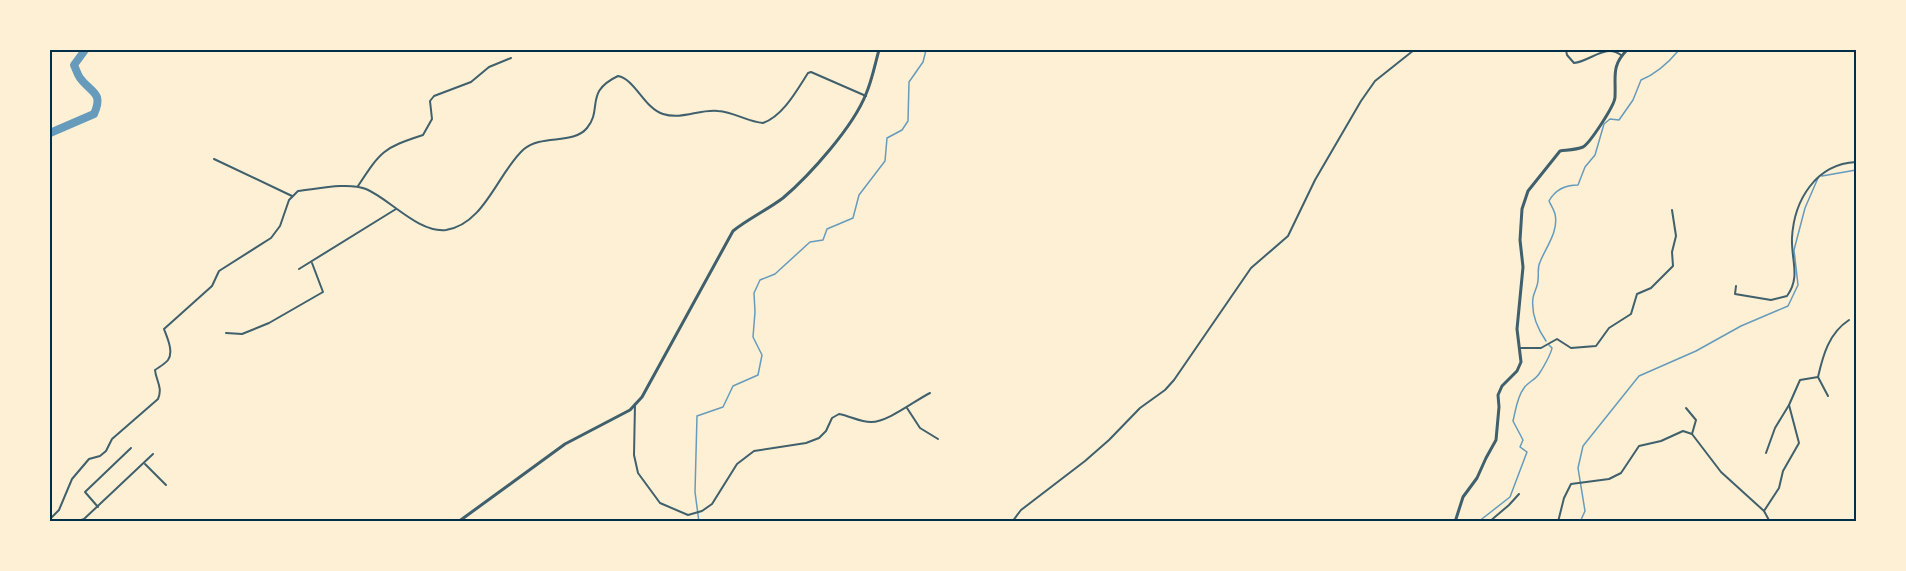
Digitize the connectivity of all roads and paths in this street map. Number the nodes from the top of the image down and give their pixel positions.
1 (879, 50) edge
2 (1414, 50) edge
3 (1566, 50) edge
4 (1628, 50) edge
5 (1622, 56) junction
6 (511, 57) dead end
7 (866, 96) junction
8 (214, 159) dead end
9 (1857, 162) edge
10 (357, 186) junction
11 (292, 196) junction
12 (396, 208) junction
13 (1672, 210) dead end
14 (312, 263) junction
15 (299, 269) dead end
16 (1736, 286) dead end
17 (1849, 320) dead end
18 (226, 333) dead end
19 (1518, 348) junction
20 (1818, 377) junction
21 (930, 393) dead end
22 (1828, 396) dead end
23 (635, 405) junction
24 (1789, 405) junction
25 (907, 408) junction
26 (1686, 408) dead end
27 (1692, 434) junction
28 (938, 439) dead end
29 (131, 448) dead end
30 (1766, 453) dead end
31 (153, 454) dead end
32 (144, 463) junction
33 (166, 485) dead end
34 (1519, 494) dead end
35 (98, 507) junction
36 (1764, 510) junction
37 (50, 519) edge
38 (76, 522) edge
39 (458, 522) edge
40 (1012, 522) edge
41 (1455, 522) edge
42 (1489, 522) edge
43 (1558, 522) edge
44 (1770, 522) edge

1 - 7 street
2 - 40 street
3 - 5 street
4 - 5 street
5 - 19 street
6 - 10 street
7 - 12 street
7 - 23 street
8 - 11 street
9 - 16 street
10 - 11 street
10 - 12 street
11 - 37 street
12 - 14 street
13 - 19 street
14 - 15 street
14 - 18 street
17 - 20 street
19 - 41 street
20 - 22 street
20 - 24 street
21 - 25 street
23 - 25 street
23 - 39 street
24 - 30 street
24 - 36 street
25 - 28 street
26 - 27 street
27 - 36 street
27 - 43 street
29 - 35 street
31 - 32 street
32 - 33 street
32 - 35 street
34 - 42 street
35 - 38 street
36 - 44 street

